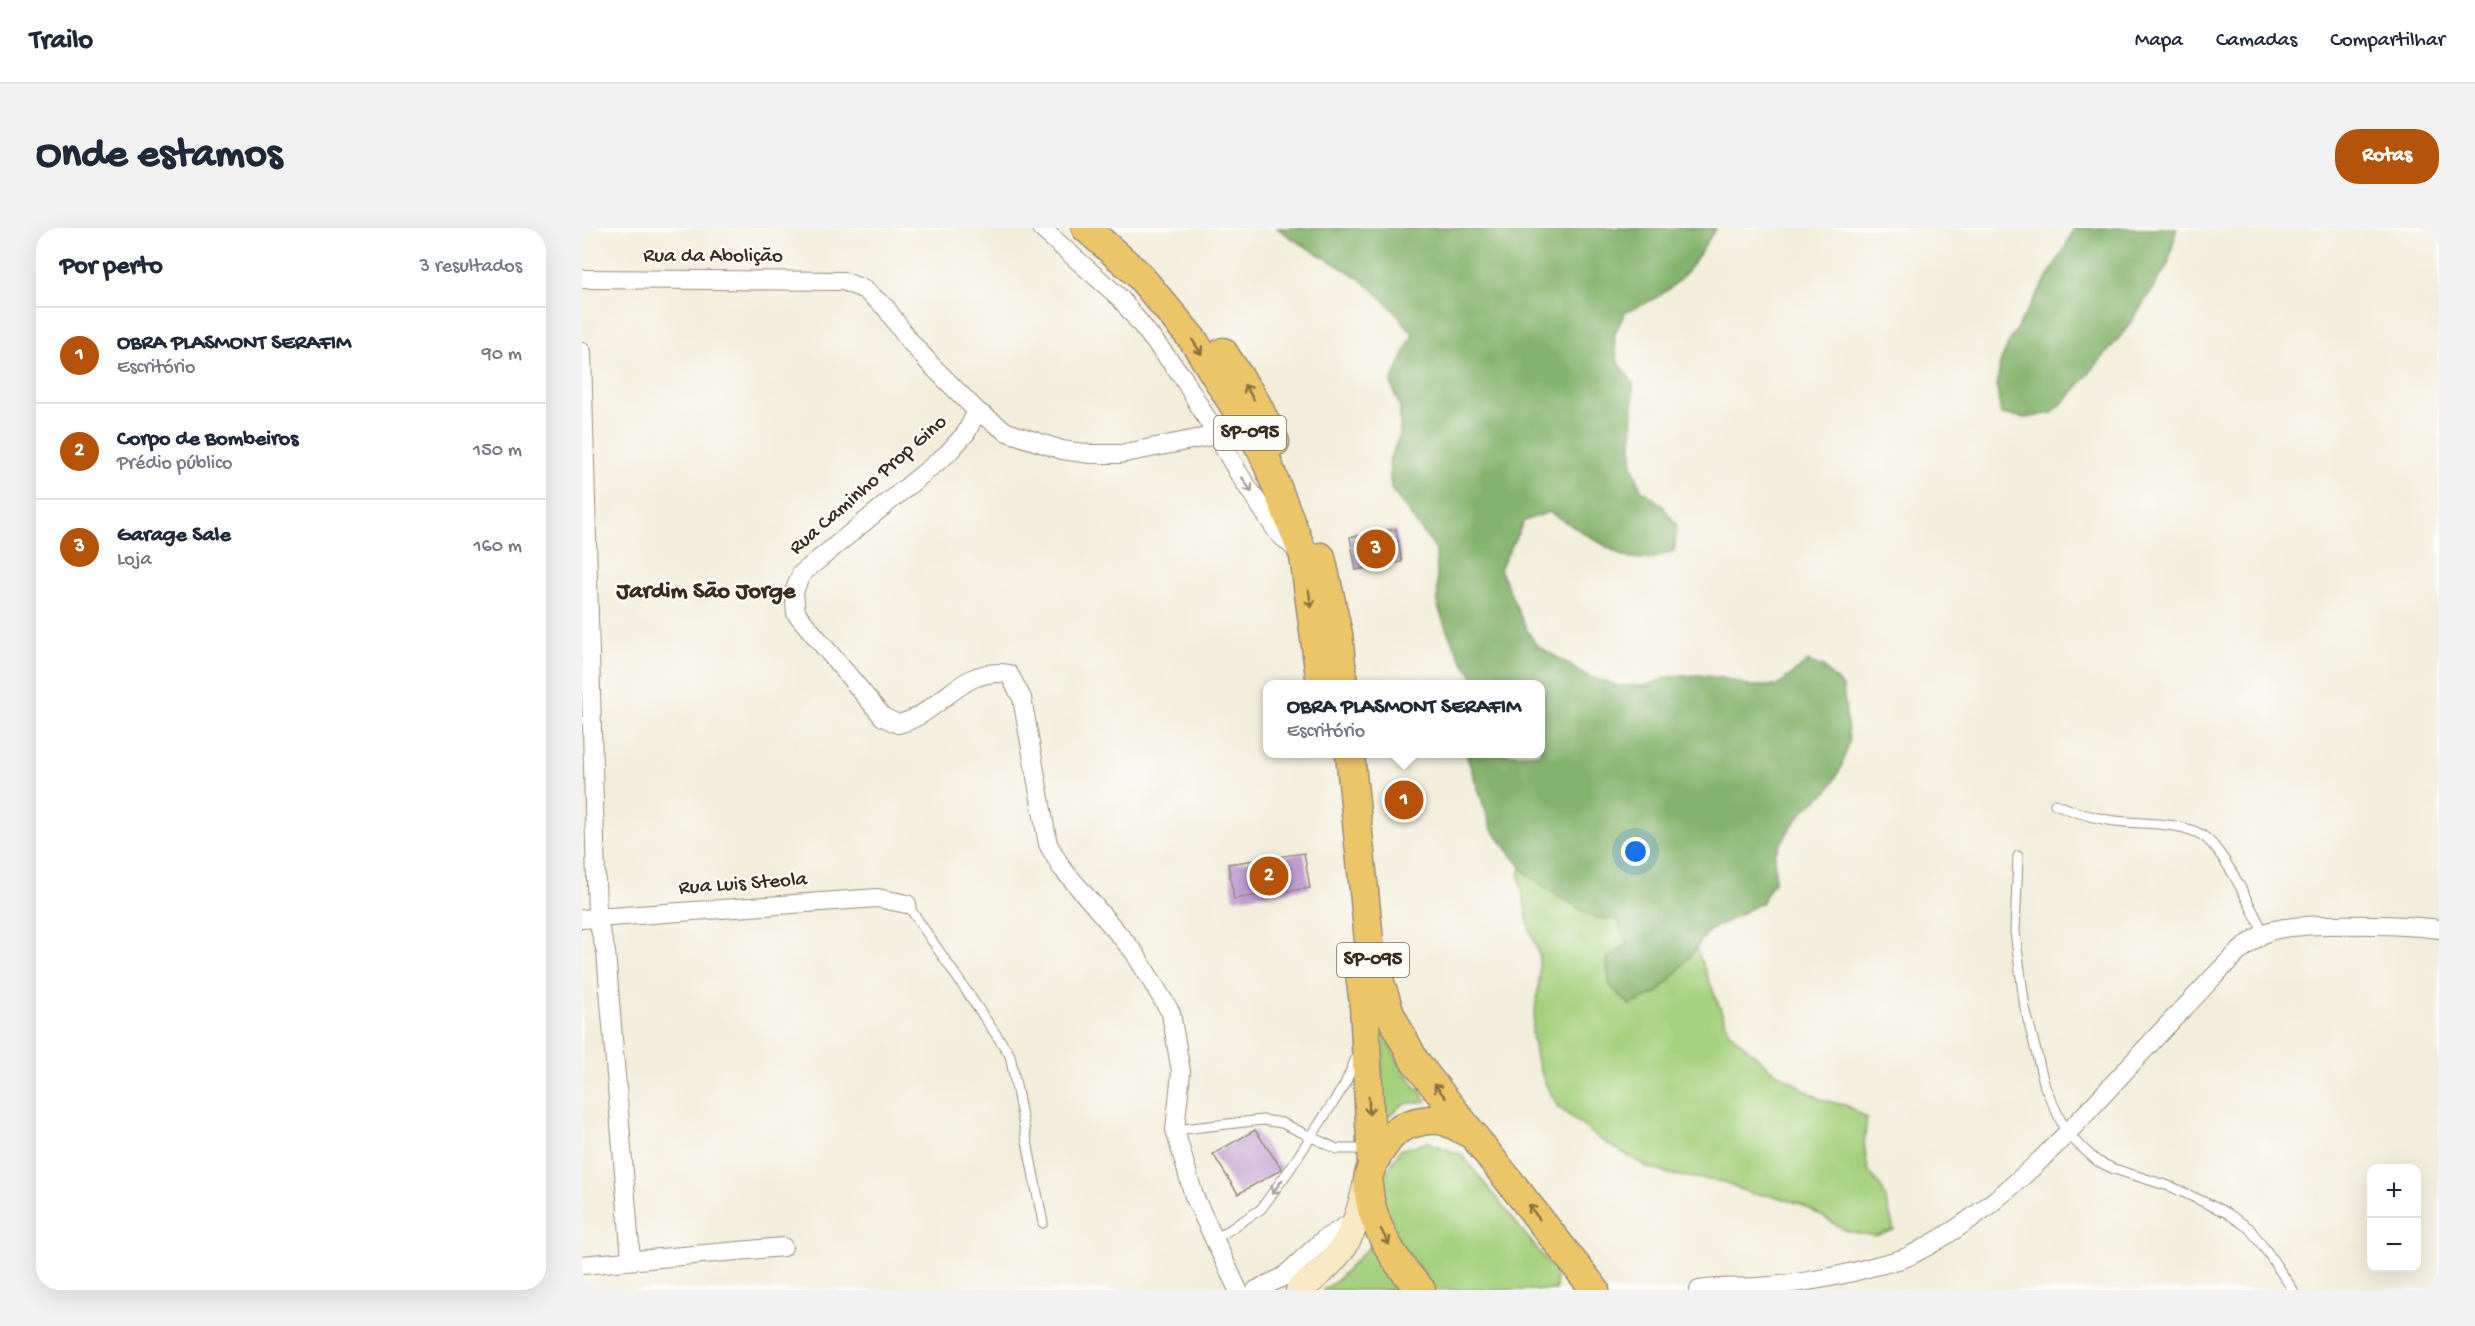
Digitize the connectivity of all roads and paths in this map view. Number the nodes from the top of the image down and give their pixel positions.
1 (1041, 228) edge
2 (1086, 228) edge
3 (1109, 228) edge
4 (582, 279) edge
5 (843, 281) joint
6 (582, 352) edge
7 (977, 411) junction
8 (1217, 435) junction
9 (1304, 556) junction
10 (1321, 680) edge
11 (1343, 680) edge
12 (1332, 758) edge
13 (1351, 758) edge
14 (2055, 804) dead end
15 (2018, 856) dead end
16 (907, 904) joint
17 (589, 919) edge
18 (2439, 929) edge
19 (2264, 933) junction
20 (1366, 1035) junction
21 (1175, 1130) junction
22 (2067, 1134) junction
23 (1476, 1137) junction
24 (1309, 1138) junction
25 (1370, 1165) junction
26 (1358, 1218) junction
27 (1043, 1222) dead end
28 (1214, 1240) junction
29 (783, 1246) dead end
30 (632, 1259) junction
31 (1569, 1259) junction
32 (582, 1264) edge
33 (1238, 1290) edge
34 (1256, 1290) edge
35 (1299, 1290) edge
36 (1421, 1290) edge
37 (1571, 1290) edge
38 (1595, 1290) edge
39 (1699, 1290) edge
40 (2293, 1290) edge

1 - 8 street
2 -> 9 main road, SP-095
11 -> 3 main road, SP-095
4 - 5 street, Rua da Abolição
5 - 7 street, Rua Caminho Prop Gino
6 - 17 street
7 - 8 street, Rua Caminho Prop Gino
7 - 21 street, Rua Caminho Prop Gino
8 -> 9 street
9 -> 10 main road, SP-095
12 - 20 main road, SP-095
23 -> 13 main road, SP-095
14 - 19 lane
15 - 22 lane
16 - 17 street, Rua Luis Steola
16 - 27 lane
17 - 30 street
18 - 19 street
19 - 22 street
20 - 24 lane
20 -> 25 main road, SP-095
21 - 24 lane
21 - 28 street, Rua Caminho Prop Gino
22 - 39 street
22 - 40 lane
23 - 25 main road
31 -> 23 main road, SP-095
24 - 25 lane
24 -> 28 lane
25 - 26 main road
25 -> 36 main road, SP-095
26 - 34 street
26 - 35 main road
28 - 33 street, Rua Caminho Prop Gino
29 - 30 street
30 - 32 street
31 - 37 main road
31 - 38 main road, SP-095

